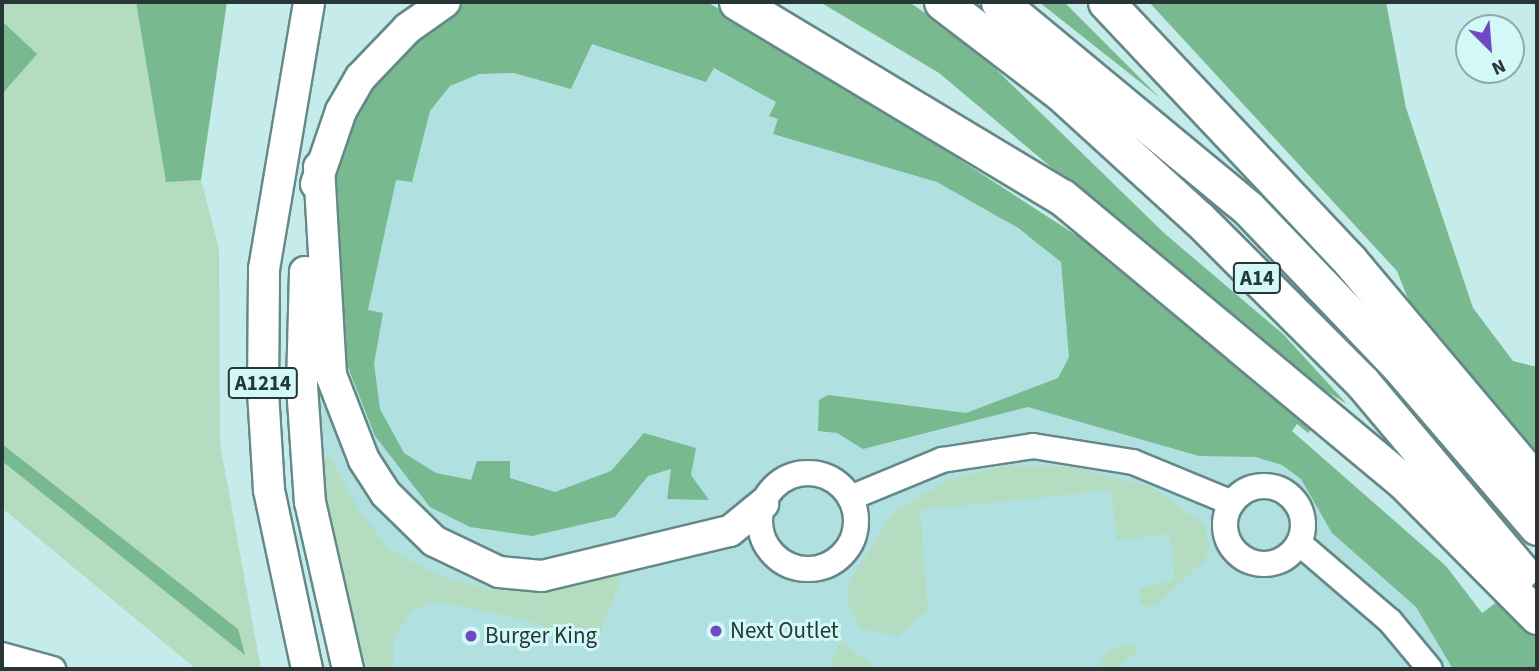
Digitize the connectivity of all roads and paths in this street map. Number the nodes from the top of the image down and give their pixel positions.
1 (309, 2) edge
2 (445, 2) edge
3 (737, 2) edge
4 (942, 2) edge
5 (999, 2) edge
6 (1106, 2) edge
7 (319, 167) junction
8 (1537, 483) edge
9 (850, 498) junction
10 (1232, 503) junction
11 (763, 504) junction
12 (1537, 527) edge
13 (1299, 542) junction
14 (1537, 590) edge
15 (1537, 616) edge
16 (2, 655) edge
17 (53, 669) edge
18 (307, 669) edge
19 (348, 669) edge
20 (1430, 669) edge

1 - 18 main road, A1214
2 - 7 main road, A1214
3 - 15 highway, A14
4 - 14 highway, A14
5 - 12 highway, A14
6 - 8 highway
7 - 11 main road
7 - 19 main road, A1214
9 - 10 street
9 - 11 street
9 - 11 street
10 - 13 street
10 - 13 street
13 - 20 street
16 - 17 street

